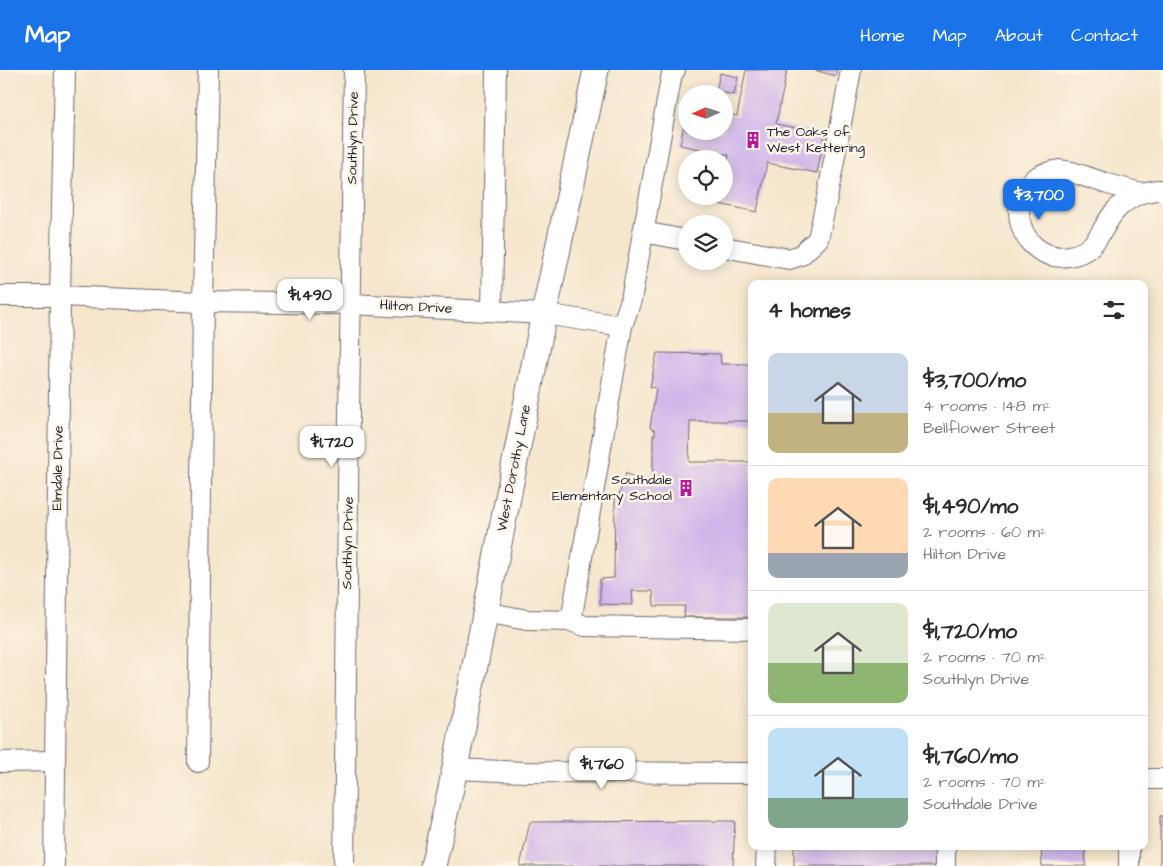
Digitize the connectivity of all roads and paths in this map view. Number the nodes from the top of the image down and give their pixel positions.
1 (65, 70) edge
2 (208, 70) edge
3 (354, 70) edge
4 (496, 70) edge
5 (596, 70) edge
6 (675, 70) edge
7 (851, 70) edge
8 (1163, 190) edge
9 (1141, 193) junction
10 (643, 232) junction
11 (678, 239) edge
12 (733, 249) edge
13 (0, 296) edge
14 (60, 296) junction
15 (203, 302) junction
16 (350, 304) junction
17 (492, 311) junction
18 (544, 314) junction
19 (622, 326) junction
20 (486, 612) junction
21 (571, 621) junction
22 (748, 629) edge
23 (54, 761) junction
24 (0, 762) edge
25 (198, 762) dead end
26 (454, 769) junction
27 (748, 773) edge
28 (1148, 779) edge
29 (1163, 779) edge
30 (767, 850) edge
31 (945, 850) edge
32 (1129, 850) edge
33 (54, 866) edge
34 (344, 866) edge
35 (433, 866) edge
36 (766, 866) edge
37 (944, 866) edge
38 (1129, 866) edge

1 - 14 street, Elmdale Drive
2 - 15 street
3 - 16 street, Southlyn Drive
4 - 17 street
5 - 18 main road, West Dorothy Lane
6 - 10 street
7 - 12 street
8 - 9 street
9 - 9 street
10 - 11 street
10 - 19 street
13 - 14 street, Hilton Drive
14 - 15 street, Hilton Drive
14 - 23 street, Elmdale Drive
15 - 16 street, Hilton Drive
15 - 25 street
16 - 17 street, Hilton Drive
16 - 34 street, Southlyn Drive
17 - 18 street, Hilton Drive
18 - 19 street, Hilton Drive
18 - 20 main road, West Dorothy Lane
19 - 21 street
20 - 21 street
20 - 26 main road, West Dorothy Lane
21 - 22 street
23 - 24 street
23 - 33 street, Elmdale Drive
26 - 27 street
26 - 35 main road, West Dorothy Lane
28 - 29 street
30 - 36 street
31 - 37 street
32 - 38 street

